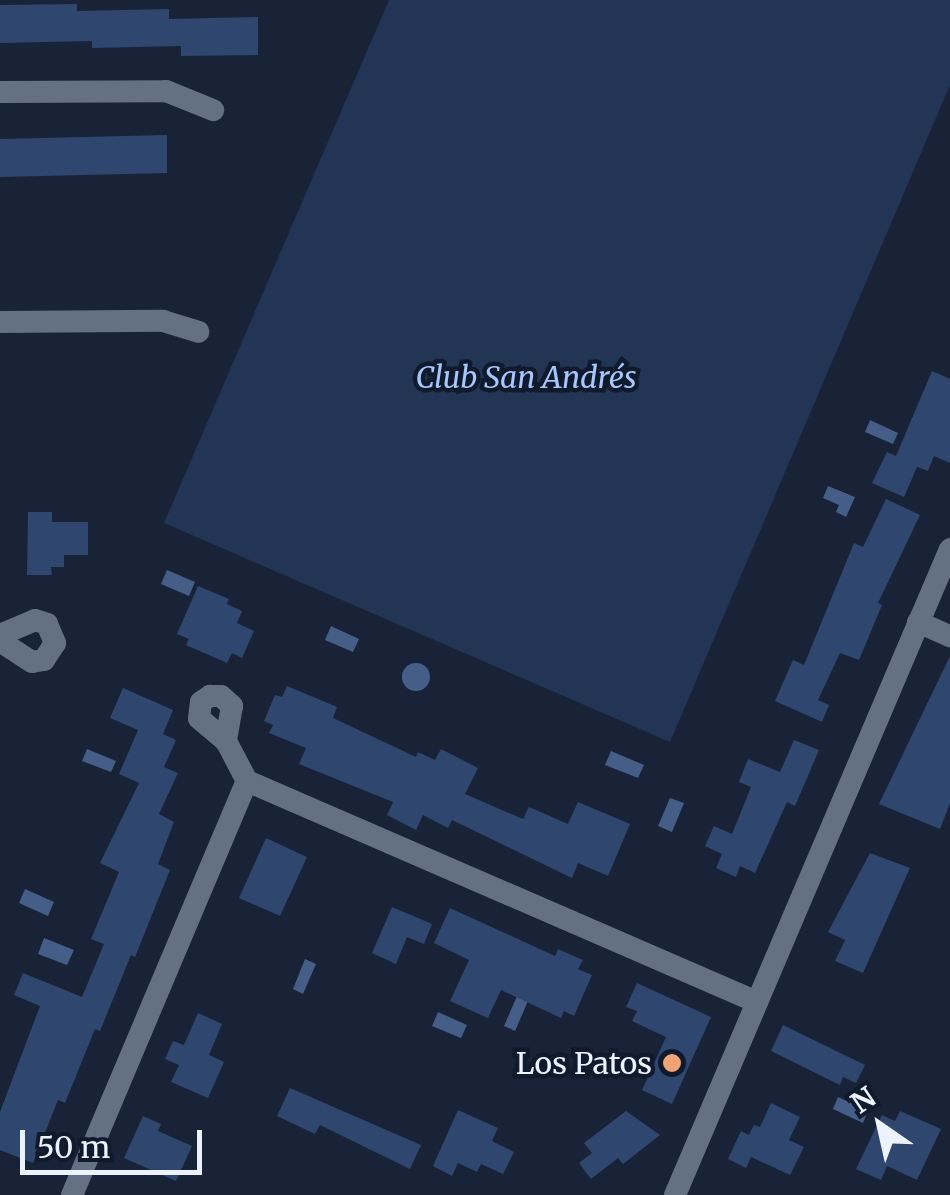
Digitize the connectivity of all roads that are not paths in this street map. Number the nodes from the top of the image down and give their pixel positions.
1 (0, 92) edge
2 (213, 110) dead end
3 (0, 322) edge
4 (198, 332) dead end
5 (950, 548) edge
6 (918, 622) junction
7 (950, 636) edge
8 (226, 741) dead end
9 (247, 781) junction
10 (757, 1002) junction
11 (72, 1195) edge
12 (675, 1195) edge

1 - 2 street
3 - 4 street
5 - 6 street
6 - 7 street
6 - 10 street
8 - 9 street
9 - 10 street
9 - 11 street
10 - 12 street

